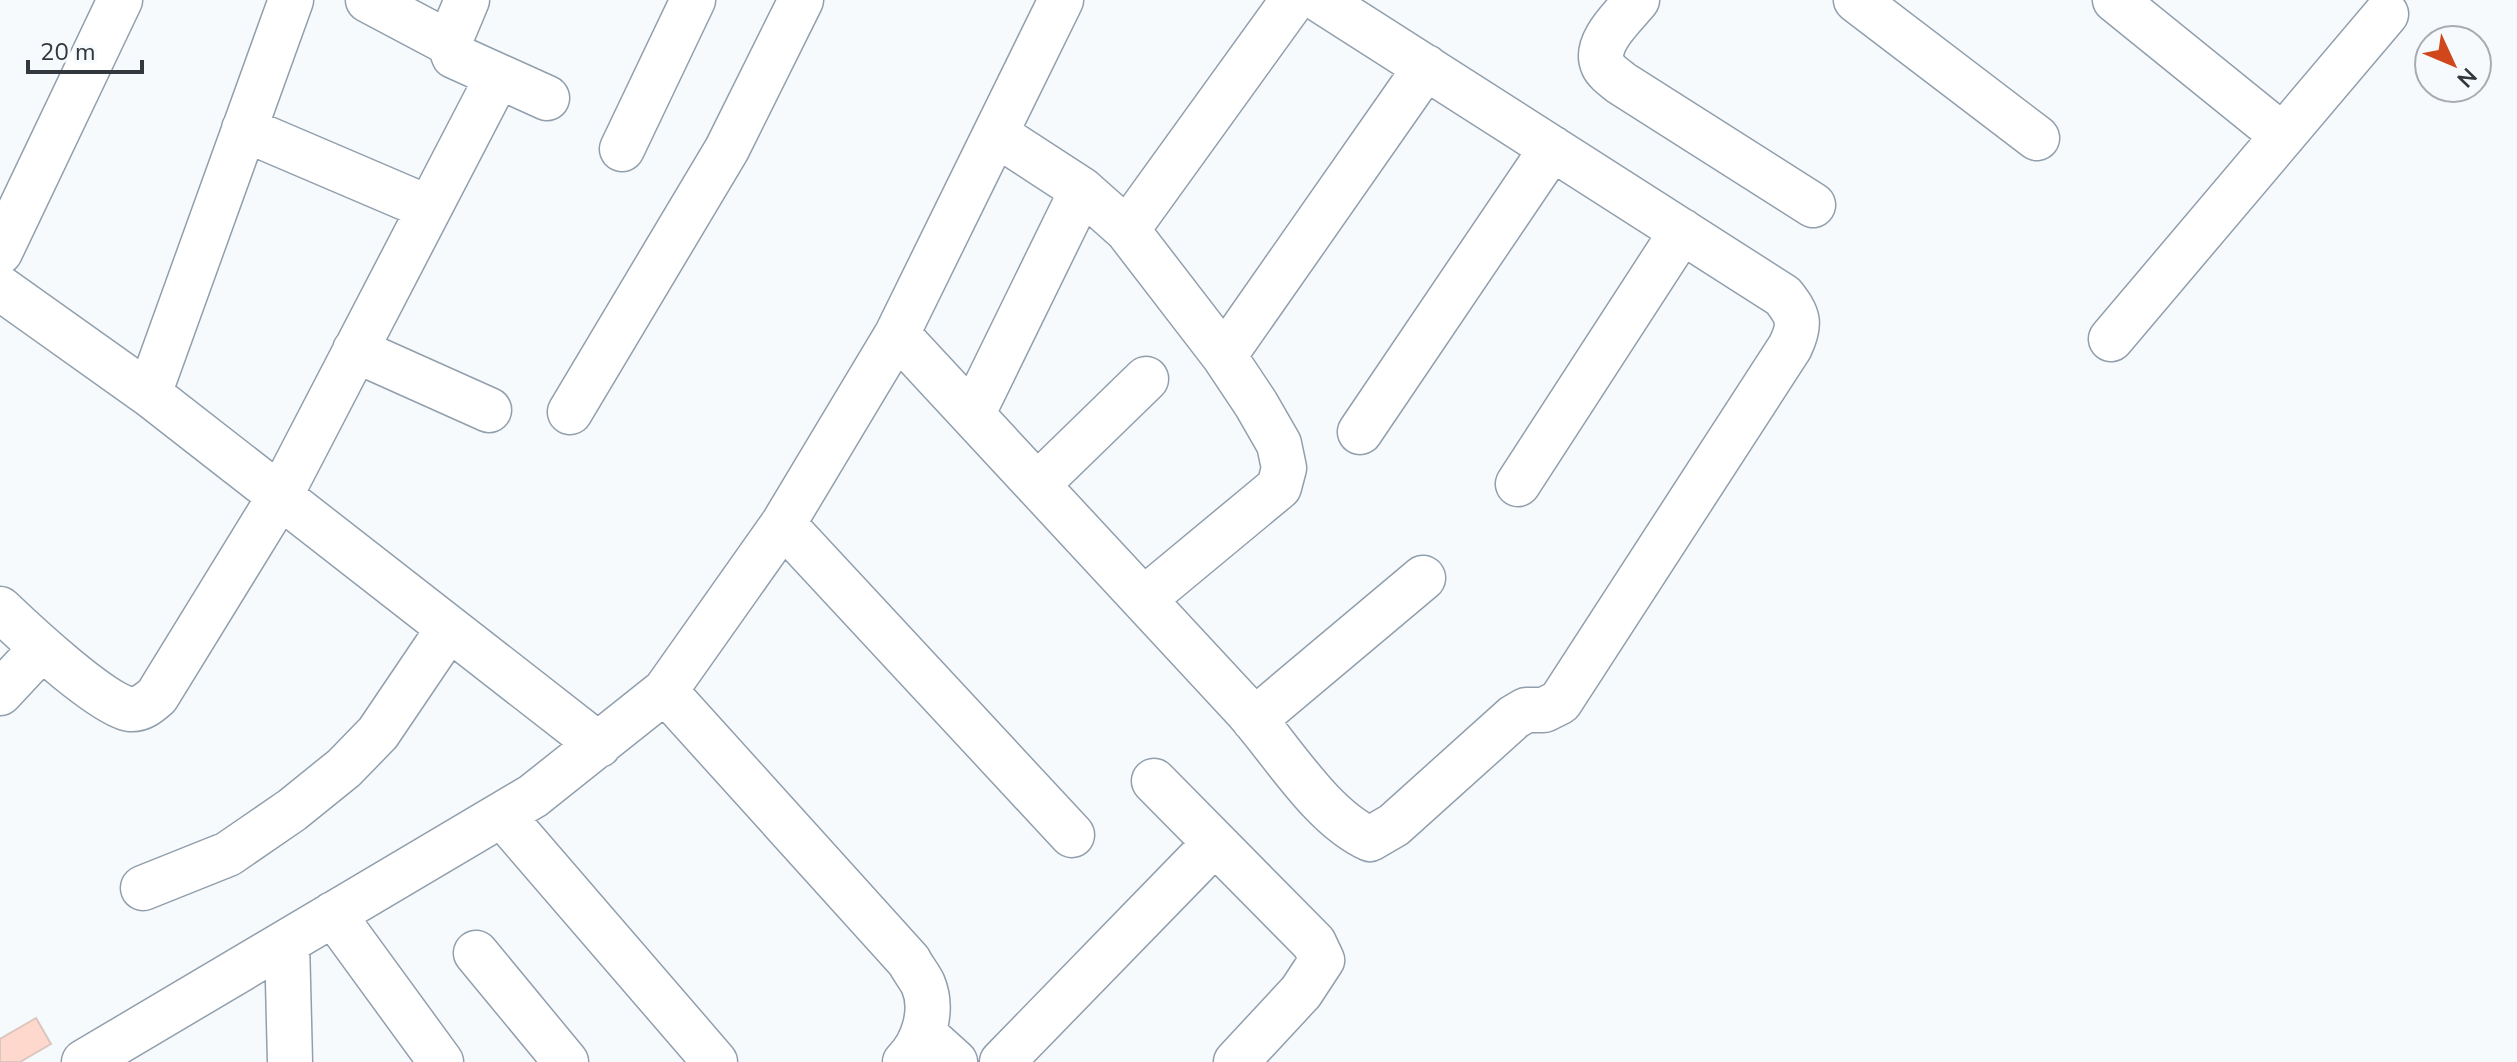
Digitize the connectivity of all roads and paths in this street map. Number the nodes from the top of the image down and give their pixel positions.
1 (120, 0) edge
2 (291, 0) edge
3 (368, 0) edge
4 (467, 0) edge
5 (693, 0) edge
6 (801, 0) edge
7 (1061, 0) edge
8 (1293, 0) edge
9 (1320, 0) edge
10 (1637, 0) edge
11 (1856, 0) edge
12 (2115, 0) edge
13 (2386, 14) dead end
14 (449, 43) junction
15 (1426, 67) junction
16 (498, 76) junction
17 (547, 98) dead end
18 (244, 129) junction
19 (996, 134) junction
20 (2283, 136) junction
21 (2037, 138) dead end
22 (1552, 148) junction
23 (622, 149) dead end
24 (1082, 190) junction
25 (1813, 205) dead end
26 (429, 208) junction
27 (1127, 230) junction
28 (1682, 231) junction
29 (0, 252) edge
30 (0, 288) edge
31 (897, 334) junction
32 (2111, 339) dead end
33 (355, 350) junction
34 (1224, 356) junction
35 (1146, 379) dead end
36 (149, 394) junction
37 (489, 410) dead end
38 (570, 412) dead end
39 (972, 415) junction
40 (1360, 432) dead end
41 (1518, 484) dead end
42 (1037, 485) junction
43 (280, 496) junction
44 (783, 524) junction
45 (1423, 578) dead end
46 (1144, 599) junction
47 (0, 609) edge
48 (449, 628) junction
49 (42, 648) junction
50 (665, 691) junction
51 (0, 693) edge
52 (1254, 720) junction
53 (599, 745) junction
54 (1154, 781) dead end
55 (502, 815) junction
56 (1072, 835) dead end
57 (1215, 843) junction
58 (143, 888) dead end
59 (333, 914) junction
60 (287, 942) junction
61 (476, 953) dead end
62 (928, 1053) edge
63 (84, 1062) edge
64 (290, 1062) edge
65 (441, 1062) edge
66 (566, 1062) edge
67 (715, 1062) edge
68 (1002, 1062) edge
69 (1236, 1062) edge

1 - 29 street
2 - 18 street
3 - 14 street
4 - 14 street
5 - 23 street
6 - 38 street
7 - 19 street
8 - 27 street
9 - 15 street
10 - 25 street
11 - 21 street
12 - 20 street
13 - 20 street
14 - 16 street
15 - 22 street
15 - 34 street
16 - 17 street
16 - 26 street
18 - 26 street
18 - 36 street
19 - 24 street
19 - 31 street
20 - 32 street
22 - 28 street
22 - 40 street
24 - 27 street
24 - 39 street
26 - 33 street
27 - 34 street
28 - 41 street
28 - 52 street
30 - 36 street
31 - 39 street
31 - 44 street
33 - 37 street
33 - 43 street
34 - 46 street
35 - 42 street
36 - 43 street
39 - 42 street
42 - 46 street
43 - 48 street
43 - 49 street
44 - 50 street
44 - 56 street
45 - 52 street
46 - 52 street
47 - 49 street
48 - 53 street
48 - 58 street
49 - 51 street
50 - 53 street
50 - 62 street
53 - 55 street
54 - 57 street
55 - 59 street
55 - 67 street
57 - 68 street
57 - 69 street
59 - 60 street
59 - 65 street
60 - 63 street
60 - 64 street
61 - 66 street

